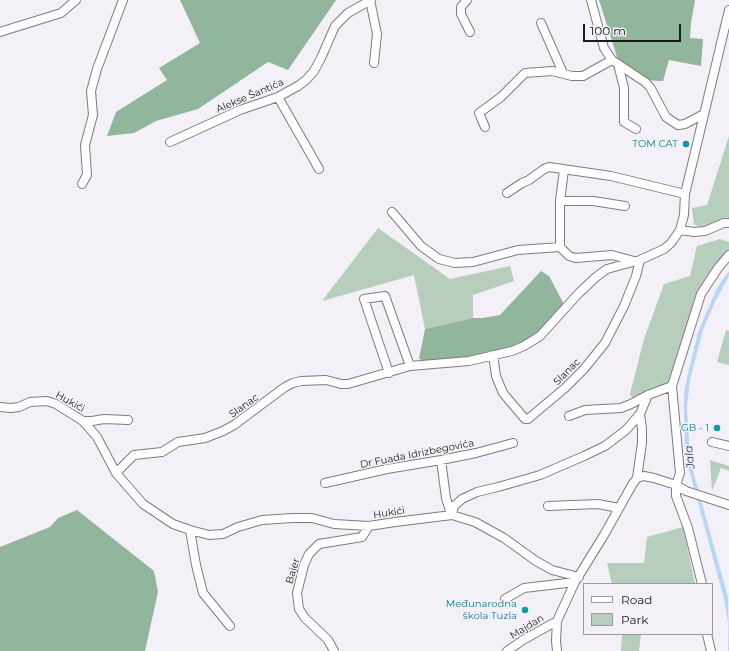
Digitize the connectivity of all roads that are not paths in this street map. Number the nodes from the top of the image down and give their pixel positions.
1 (76, 0) edge
2 (123, 0) edge
3 (371, 0) edge
4 (467, 0) edge
5 (592, 0) edge
6 (729, 10) edge
7 (541, 23) dead end
8 (0, 32) edge
9 (470, 32) dead end
10 (615, 62) junction
11 (374, 63) dead end
12 (563, 73) junction
13 (278, 97) junction
14 (704, 114) junction
15 (485, 127) dead end
16 (636, 129) dead end
17 (170, 142) dead end
18 (320, 169) dead end
19 (564, 170) junction
20 (82, 184) dead end
21 (507, 193) dead end
22 (685, 194) junction
23 (560, 201) junction
24 (625, 206) dead end
25 (392, 212) dead end
26 (729, 223) edge
27 (680, 230) junction
28 (560, 247) junction
29 (729, 255) edge
30 (637, 261) junction
31 (493, 355) junction
32 (410, 366) junction
33 (389, 373) junction
34 (672, 386) junction
35 (648, 395) junction
36 (0, 407) edge
37 (640, 414) junction
38 (569, 416) dead end
39 (128, 420) dead end
40 (83, 421) junction
41 (712, 442) dead end
42 (513, 443) dead end
43 (729, 446) edge
44 (441, 460) junction
45 (116, 473) junction
46 (637, 478) junction
47 (325, 483) dead end
48 (676, 485) junction
49 (729, 505) edge
50 (548, 506) dead end
51 (619, 508) junction
52 (452, 515) junction
53 (369, 526) junction
54 (190, 530) junction
55 (577, 580) junction
56 (702, 583) edge
57 (505, 600) dead end
58 (557, 621) junction
59 (230, 626) dead end
60 (707, 635) edge
61 (334, 651) edge
62 (507, 651) edge
63 (557, 651) edge
64 (711, 651) edge

1 - 8 street
2 - 20 street
3 - 11 street, Alekse Šantića
3 - 13 street, Alekse Šantića
4 - 9 street
5 - 10 street
6 - 14 street, Slanac
7 - 12 street
10 - 12 street
10 - 14 street
10 - 16 street
12 - 15 street
13 - 17 street, Alekse Šantića
13 - 18 street
14 - 22 street, Slanac
19 - 21 street
19 - 22 street
19 - 23 street
22 - 27 street, Slanac
23 - 24 street
23 - 28 street
25 - 28 street
26 - 27 street
27 - 30 street, Slanac
28 - 30 street
29 - 34 street
30 - 31 street, Slanac
30 - 31 street, Slanac
31 - 32 street, Slanac
32 - 33 street, Slanac
32 - 33 street
33 - 45 street, Slanac
34 - 35 street
34 - 48 street
35 - 37 street
35 - 38 street
36 - 40 street, Hukići
37 - 46 street
37 - 52 street
39 - 40 street, Hukići
40 - 45 street, Hukići
41 - 43 street
42 - 44 street, Dr Fuada Idrizbegovića
44 - 47 street, Dr Fuada Idrizbegovića
44 - 52 street
45 - 54 street, Hukići
46 - 48 street
46 - 51 street
48 - 49 street
48 - 56 street
50 - 51 street
51 - 55 street
52 - 53 street, Hukići
52 - 55 street, Hukići
53 - 54 street, Hukići
53 - 61 street, Bajer
54 - 59 street
55 - 57 street
55 - 58 street
58 - 62 street, Majdan
58 - 63 street
60 - 64 street

